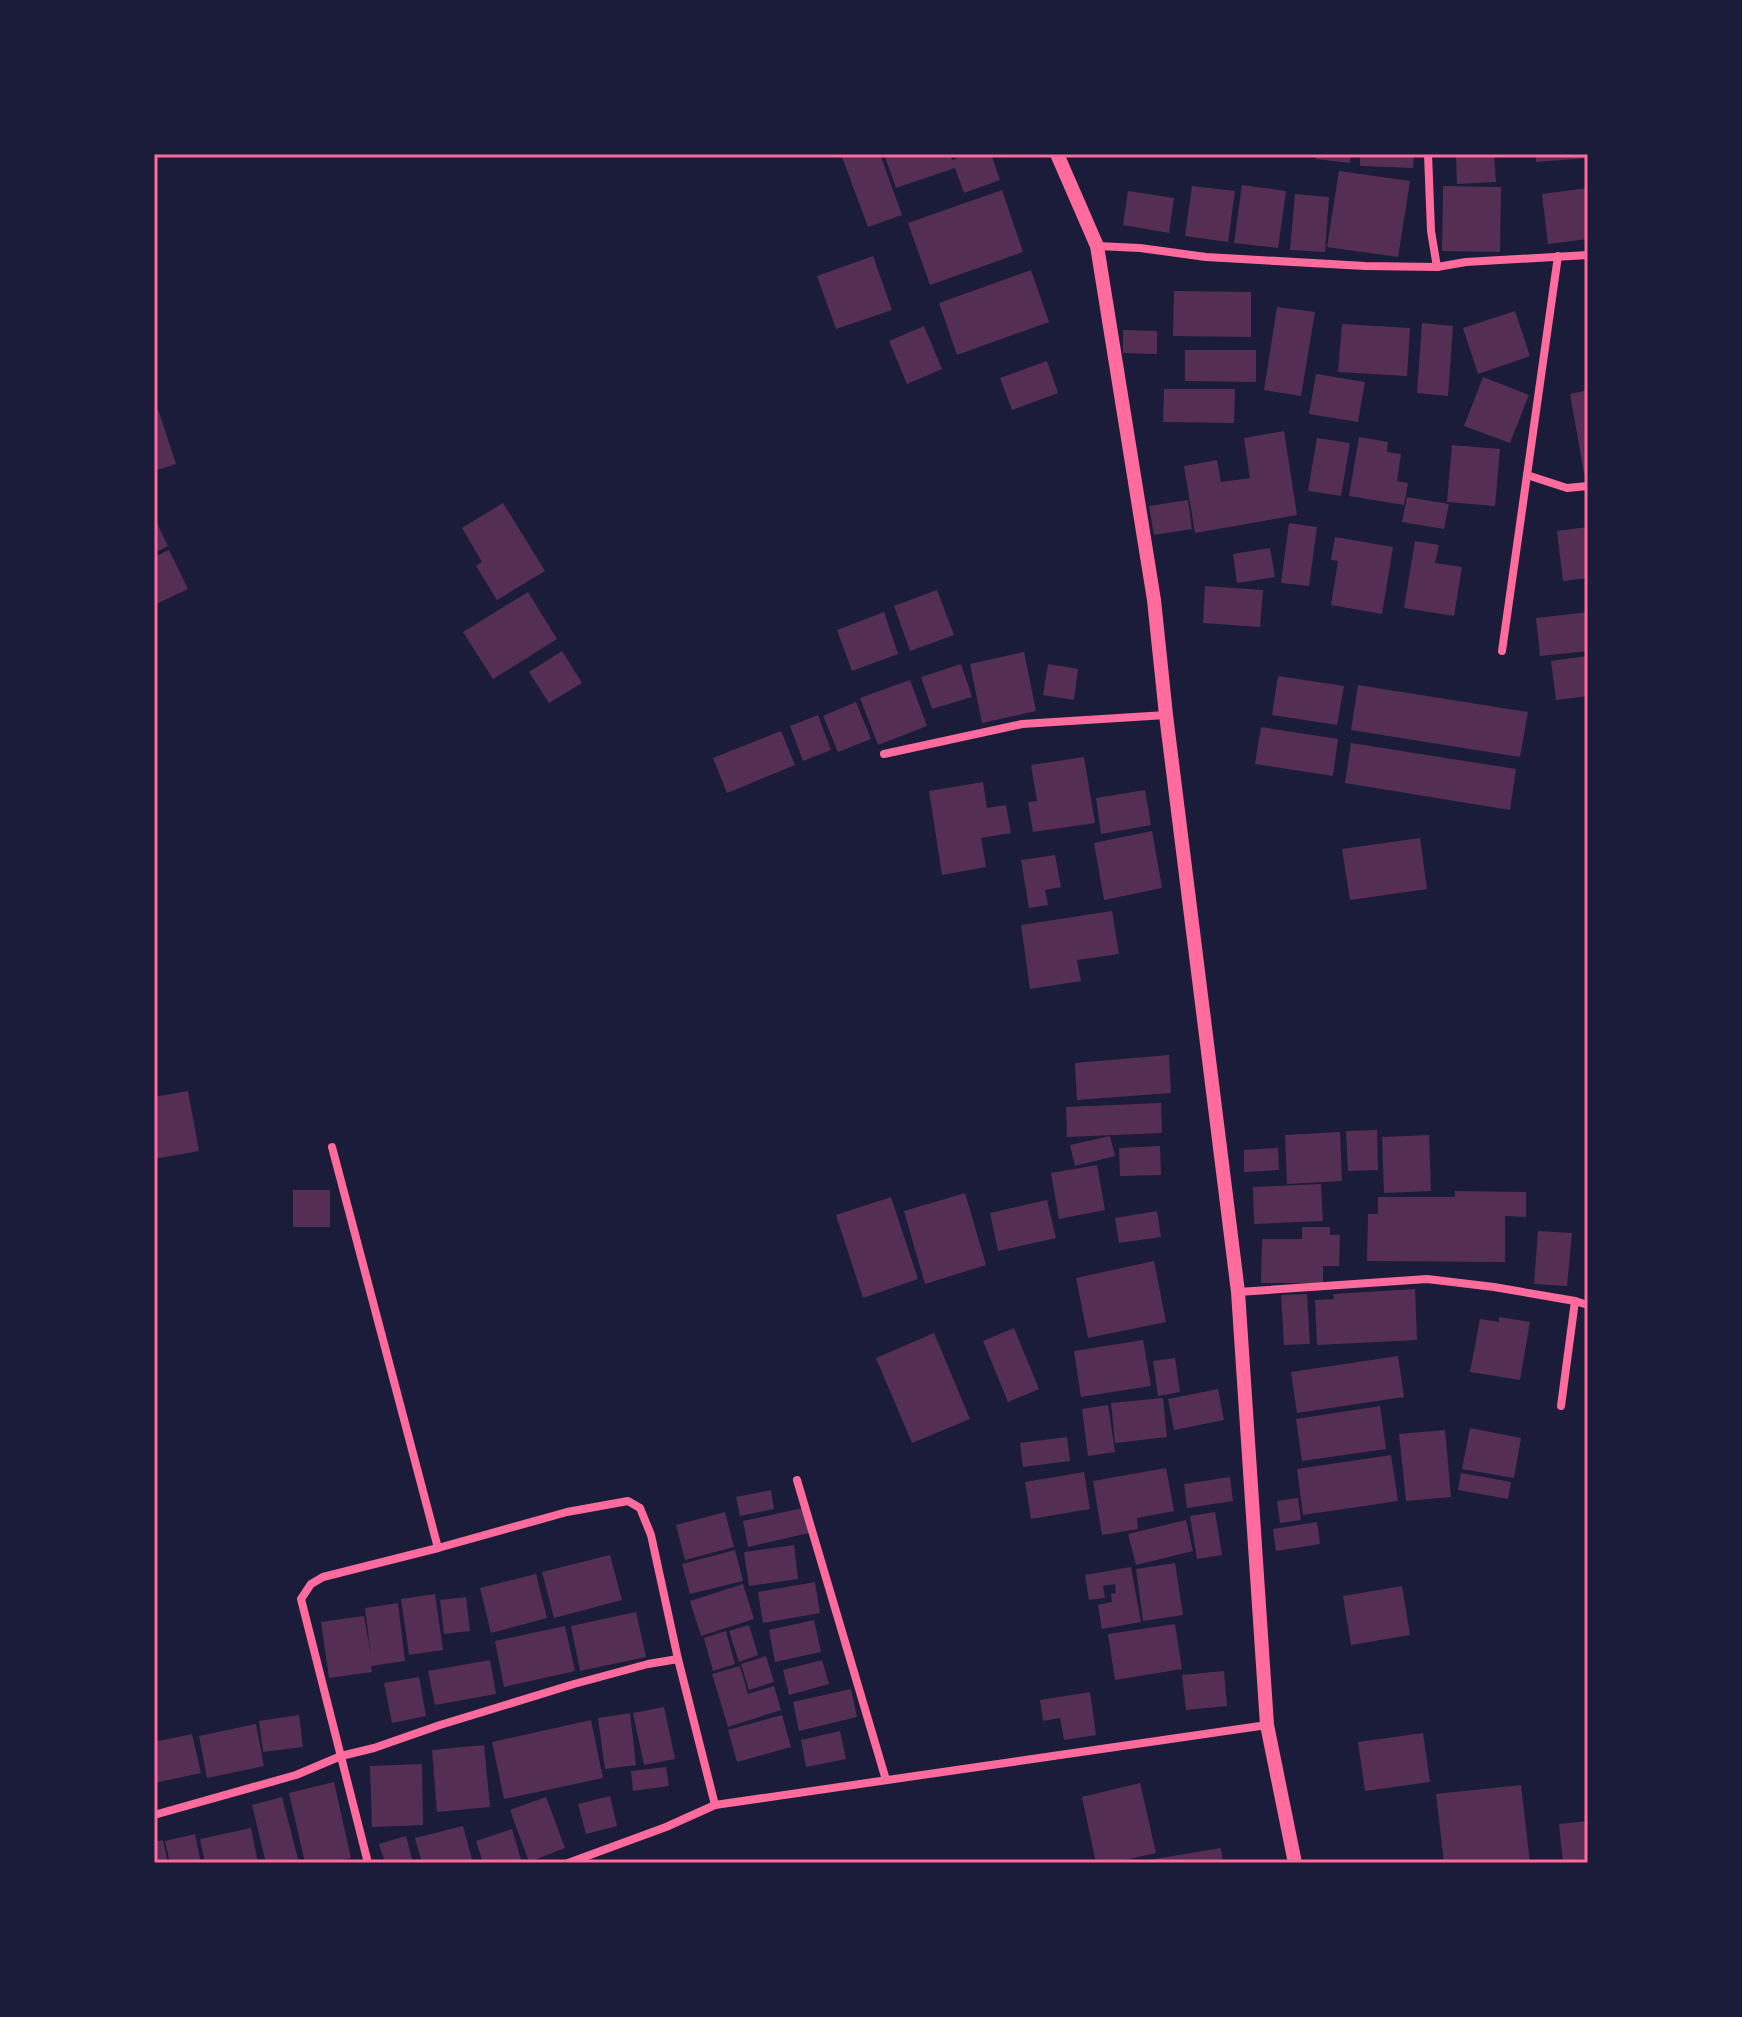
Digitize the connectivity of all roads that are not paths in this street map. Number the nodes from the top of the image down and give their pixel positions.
1 (1057, 154) edge
2 (1428, 154) edge
3 (1097, 246) junction
4 (1588, 255) edge
5 (1558, 256) junction
6 (1437, 267) junction
7 (1527, 475) junction
8 (1588, 486) edge
9 (1502, 651) dead end
10 (1166, 715) junction
11 (884, 754) dead end
12 (332, 1147) dead end
13 (1238, 1292) junction
14 (1575, 1301) junction
15 (1588, 1305) edge
16 (1561, 1406) dead end
17 (797, 1480) dead end
18 (438, 1548) junction
19 (678, 1659) junction
20 (1267, 1725) junction
21 (341, 1756) junction
22 (886, 1780) junction
23 (715, 1805) junction
24 (154, 1815) edge
25 (368, 1863) edge
26 (568, 1863) edge
27 (1295, 1863) edge

1 - 3 street
2 - 6 street
3 - 6 street
3 - 10 street
4 - 5 street
5 - 6 street
5 - 7 street
7 - 8 street
7 - 9 street
10 - 11 street
10 - 13 street
12 - 18 street
13 - 14 street
13 - 20 street
14 - 15 street
14 - 16 street
17 - 22 street
18 - 19 street
18 - 21 street
19 - 21 street
19 - 23 street
20 - 22 street
20 - 27 street
21 - 24 street
21 - 25 street
22 - 23 street
23 - 26 street

